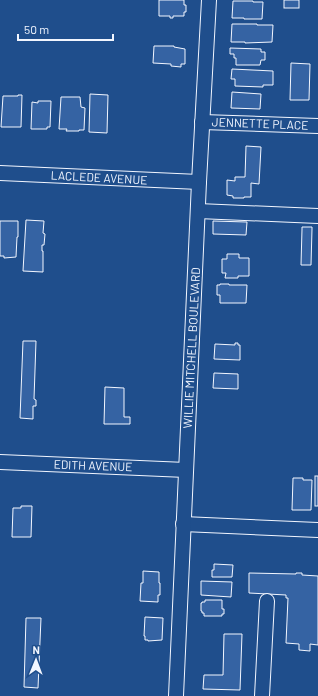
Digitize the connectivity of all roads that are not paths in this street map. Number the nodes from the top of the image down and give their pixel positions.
1 (209, 0) edge
2 (202, 122) junction
3 (318, 126) edge
4 (0, 173) edge
5 (199, 182) junction
6 (198, 211) junction
7 (318, 216) edge
8 (0, 462) edge
9 (186, 470) junction
10 (184, 524) junction
11 (318, 530) edge
12 (267, 601) dead end
13 (176, 696) edge
14 (262, 696) edge

1 - 2 street, WILLIE MITCHELL BOULEVARD
2 - 3 street, JENNETTE PLACE
2 - 5 street, WILLIE MITCHELL BOULEVARD
4 - 5 street, LACLEDE AVENUE
5 - 6 street, WILLIE MITCHELL BOULEVARD
6 - 7 street
6 - 9 street, WILLIE MITCHELL BOULEVARD
8 - 9 street, EDITH AVENUE
9 - 10 street, WILLIE MITCHELL BOULEVARD
10 - 11 street
10 - 13 street, WILLIE MITCHELL BOULEVARD
12 - 14 street

